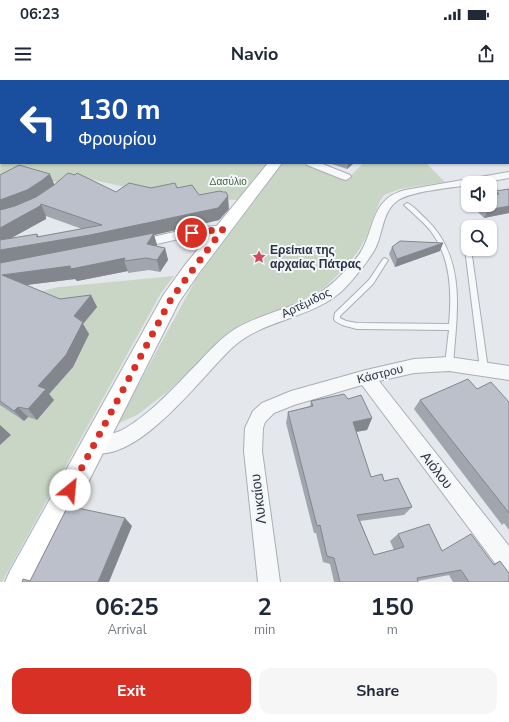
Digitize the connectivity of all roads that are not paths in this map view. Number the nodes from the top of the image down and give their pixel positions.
1 (274, 164) edge
2 (314, 164) edge
3 (509, 175) edge
4 (346, 177) dead end
5 (407, 205) dead end
6 (223, 229) junction
7 (119, 248) edge
8 (469, 256) edge
9 (385, 260) dead end
10 (452, 327) junction
11 (449, 364) junction
12 (484, 369) junction
13 (509, 372) edge
14 (366, 377) junction
15 (259, 417) joint
16 (93, 445) junction
17 (509, 563) edge
18 (21, 582) edge
19 (269, 582) edge

1 - 6 street
2 - 4 street
3 - 16 street, Αρτέμιδος
5 - 10 lane
6 - 7 street
6 - 16 street
8 - 12 lane
9 - 10 lane
10 - 11 lane
11 - 12 street, Κάστρου
11 - 14 street, Κάστρου
12 - 13 street, Κάστρου
14 - 15 street, Κάστρου
14 - 17 street, Αιόλου
15 - 19 street, Λυκαίου
16 - 18 street

